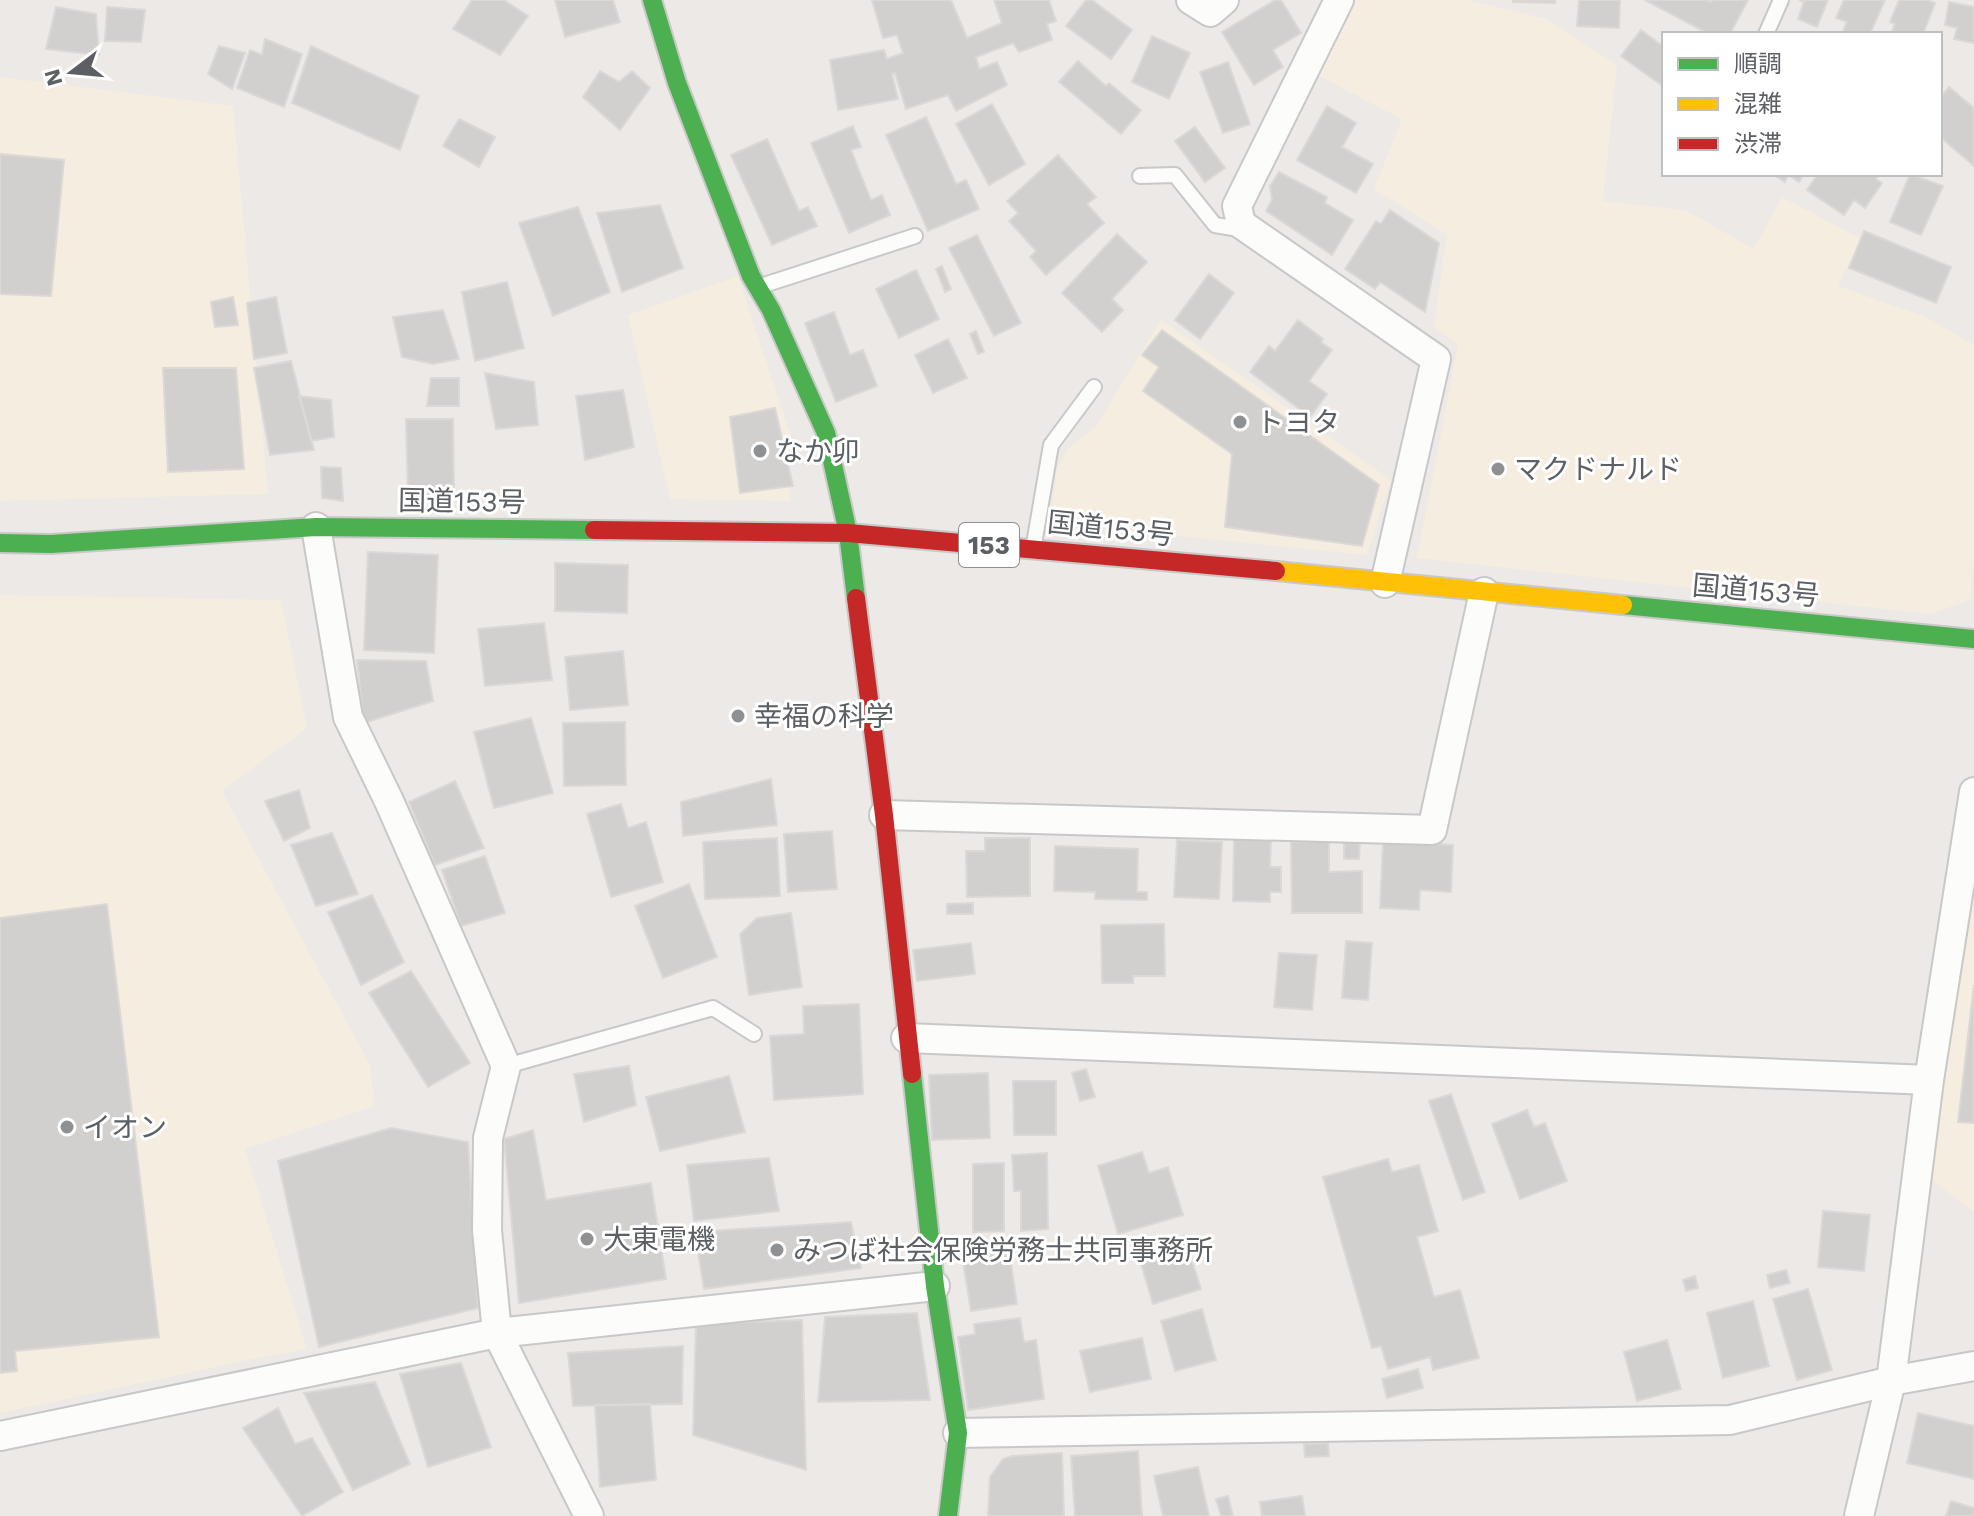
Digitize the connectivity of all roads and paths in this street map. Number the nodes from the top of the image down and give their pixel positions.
1 (652, 0) edge
2 (1191, 0) edge
3 (1224, 0) edge
4 (1781, 0) edge
5 (1330, 5) edge
6 (1767, 32) edge
7 (1140, 176) dead end
8 (1241, 224) junction
9 (915, 236) dead end
10 (757, 287) junction
11 (1094, 387) dead end
12 (316, 527) junction
13 (848, 533) junction
14 (0, 543) edge
15 (1033, 548) junction
16 (1385, 583) junction
17 (1484, 592) junction
18 (1974, 639) edge
19 (1974, 792) edge
20 (884, 815) junction
21 (754, 1034) dead end
22 (906, 1038) junction
23 (506, 1066) junction
24 (1929, 1080) junction
25 (935, 1286) junction
26 (497, 1333) junction
27 (1974, 1366) edge
28 (1891, 1381) junction
29 (958, 1433) junction
30 (0, 1436) edge
31 (589, 1516) edge
32 (948, 1516) edge
33 (1859, 1516) edge

1 - 10 main road
2 - 3 street
4 - 6 lane
5 - 8 street
7 - 8 lane
8 - 16 street
9 - 10 lane
10 - 13 main road
11 - 15 lane
12 - 13 main road, 国道153号 / 153
12 - 14 main road, 国道153号 / 153
12 - 23 street
13 - 15 main road, 国道153号 / 153
13 - 20 main road
15 - 16 main road, 国道153号 / 153
16 - 17 main road, 国道153号 / 153
17 - 18 main road, 国道153号 / 153
17 - 20 street
19 - 24 street
20 - 22 main road
21 - 23 lane
22 - 24 street
22 - 25 main road
23 - 26 street
24 - 28 street
25 - 26 street
25 - 29 main road
26 - 30 street
26 - 31 street
27 - 28 street
28 - 29 street
28 - 33 street
29 - 32 main road

